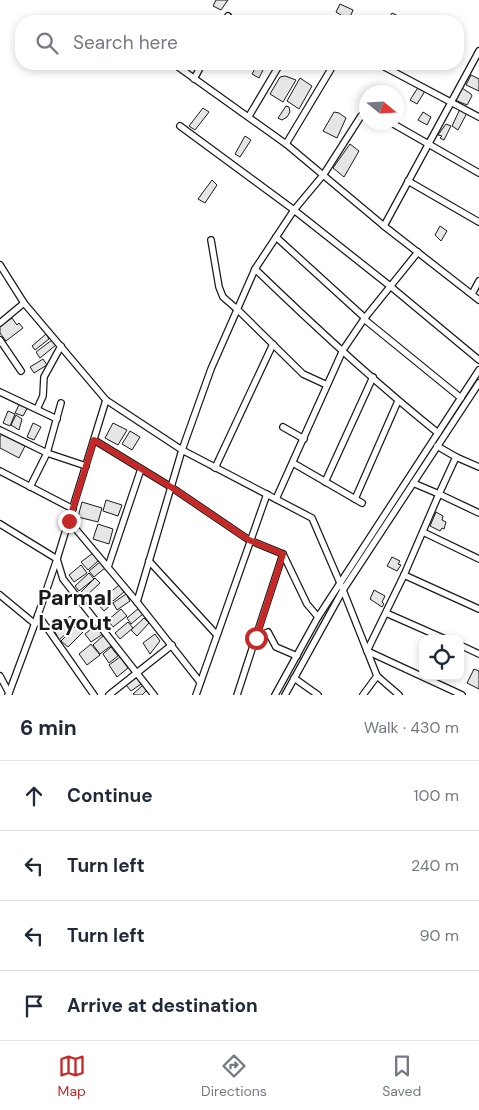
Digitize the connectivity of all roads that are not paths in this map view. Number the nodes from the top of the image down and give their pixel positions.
1 (479, 50) edge
2 (182, 70) edge
3 (199, 70) edge
4 (276, 70) edge
5 (330, 70) edge
6 (395, 70) edge
7 (194, 79) junction
8 (451, 102) junction
9 (249, 116) junction
10 (479, 118) edge
11 (359, 119) edge
12 (180, 126) dead end
13 (404, 130) edge
14 (286, 144) junction
15 (428, 144) junction
16 (479, 173) edge
17 (324, 174) junction
18 (408, 181) junction
19 (294, 210) junction
20 (479, 222) edge
21 (384, 226) junction
22 (276, 237) junction
23 (211, 240) dead end
24 (418, 252) junction
25 (1, 269) edge
26 (255, 269) junction
27 (479, 281) edge
28 (390, 286) junction
29 (472, 294) junction
30 (479, 300) edge
31 (24, 303) junction
32 (238, 310) junction
33 (364, 318) junction
34 (0, 322) edge
35 (0, 340) edge
36 (273, 344) junction
37 (60, 346) junction
38 (343, 350) junction
39 (478, 359) edge
40 (479, 370) edge
41 (21, 372) dead end
42 (373, 377) junction
43 (479, 382) edge
44 (327, 385) junction
45 (0, 392) edge
46 (461, 398) junction
47 (106, 400) junction
48 (398, 401) junction
49 (61, 403) dead end
50 (37, 409) junction
51 (57, 418) junction
52 (283, 427) dead end
53 (0, 430) edge
54 (438, 433) junction
55 (304, 439) junction
56 (94, 440) junction
57 (437, 446) junction
58 (182, 450) junction
59 (47, 453) junction
60 (456, 457) junction
61 (293, 463) junction
62 (86, 466) junction
63 (479, 467) edge
64 (215, 468) junction
65 (141, 469) junction
66 (0, 471) edge
67 (326, 482) junction
68 (413, 483) junction
69 (30, 487) junction
70 (171, 487) junction
71 (267, 494) junction
72 (439, 494) junction
73 (276, 499) junction
74 (356, 499) junction
75 (362, 503) dead end
76 (73, 510) junction
77 (479, 513) edge
78 (69, 521) junction
79 (0, 524) edge
80 (423, 532) junction
81 (249, 540) junction
82 (283, 554) junction
83 (57, 559) junction
84 (479, 559) edge
85 (149, 561) junction
86 (108, 567) junction
87 (404, 575) junction
88 (342, 587) junction
89 (0, 595) edge
90 (137, 602) junction
91 (479, 609) edge
92 (386, 613) junction
93 (38, 615) junction
94 (318, 617) junction
95 (35, 624) junction
96 (216, 634) junction
97 (436, 635) edge
98 (256, 638) junction
99 (172, 645) junction
100 (464, 648) edge
101 (367, 651) junction
102 (479, 654) edge
103 (297, 656) junction
104 (135, 674) junction
105 (0, 676) edge
106 (377, 676) junction
107 (294, 678) junction
108 (200, 682) junction
109 (8, 694) edge
110 (94, 695) edge
111 (109, 695) edge
112 (154, 695) edge
113 (196, 695) edge
114 (237, 695) edge
115 (275, 695) edge
116 (285, 695) edge
117 (318, 695) edge
118 (363, 695) edge
119 (399, 695) edge
120 (462, 695) edge

1 - 8 street
2 - 7 street
3 - 7 street
4 - 9 street
5 - 14 street
6 - 8 street
7 - 9 street
8 - 10 street
8 - 15 street
9 - 14 street
11 - 17 street
12 - 19 street
13 - 15 street
14 - 17 street
15 - 16 street
15 - 18 street
17 - 19 street
17 - 21 street
18 - 20 street
18 - 21 street
19 - 22 street
19 - 28 street
21 - 24 street
22 - 26 street
22 - 33 street
23 - 32 street
24 - 28 street
24 - 29 street
25 - 31 street
26 - 32 street
26 - 38 street
27 - 29 street
28 - 33 street
28 - 39 street
29 - 30 street
31 - 34 street
31 - 37 street
32 - 36 street
32 - 58 street
33 - 38 street
33 - 46 street
35 - 41 street
36 - 44 street
36 - 64 street
37 - 47 street
37 - 50 street
38 - 42 street
38 - 44 street
40 - 46 street
42 - 48 street
42 - 67 street
43 - 57 street
44 - 55 street
45 - 50 street
46 - 54 street
47 - 56 street
47 - 58 street
48 - 54 street
48 - 74 street
49 - 51 street
50 - 51 street
51 - 59 street
52 - 55 street
53 - 59 street
54 - 88 street
55 - 61 street
56 - 62 street
56 - 65 street
57 - 60 street
57 - 68 street
58 - 64 street
58 - 70 street
59 - 62 street
59 - 69 street
60 - 63 street
60 - 72 street
61 - 67 street
61 - 73 street
62 - 76 street
64 - 71 street
65 - 70 street
65 - 86 street
66 - 69 street
67 - 74 street
68 - 72 street
68 - 88 street
69 - 76 street
70 - 81 street
70 - 85 street
71 - 73 street
71 - 81 street
72 - 77 street
72 - 80 street
73 - 88 street
74 - 75 street
76 - 78 street
78 - 83 street
78 - 86 street
79 - 83 street
80 - 84 street
80 - 87 street
81 - 82 street
81 - 96 street
82 - 94 street
82 - 98 street
83 - 93 street
83 - 104 street
85 - 90 street
85 - 96 street
86 - 90 street
87 - 91 street
87 - 92 street
88 - 94 street
88 - 101 street
88 - 107 street
89 - 95 street
90 - 99 street
92 - 97 street
92 - 101 street
93 - 95 street
93 - 110 street
94 - 103 street
95 - 109 street
96 - 108 street
98 - 103 street
98 - 114 street
99 - 104 street
99 - 108 street
100 - 102 street
101 - 106 street
101 - 120 street
103 - 115 street
104 - 111 street
104 - 112 street
105 - 109 street
106 - 118 street
106 - 119 street
107 - 116 street
107 - 117 street
108 - 113 street

